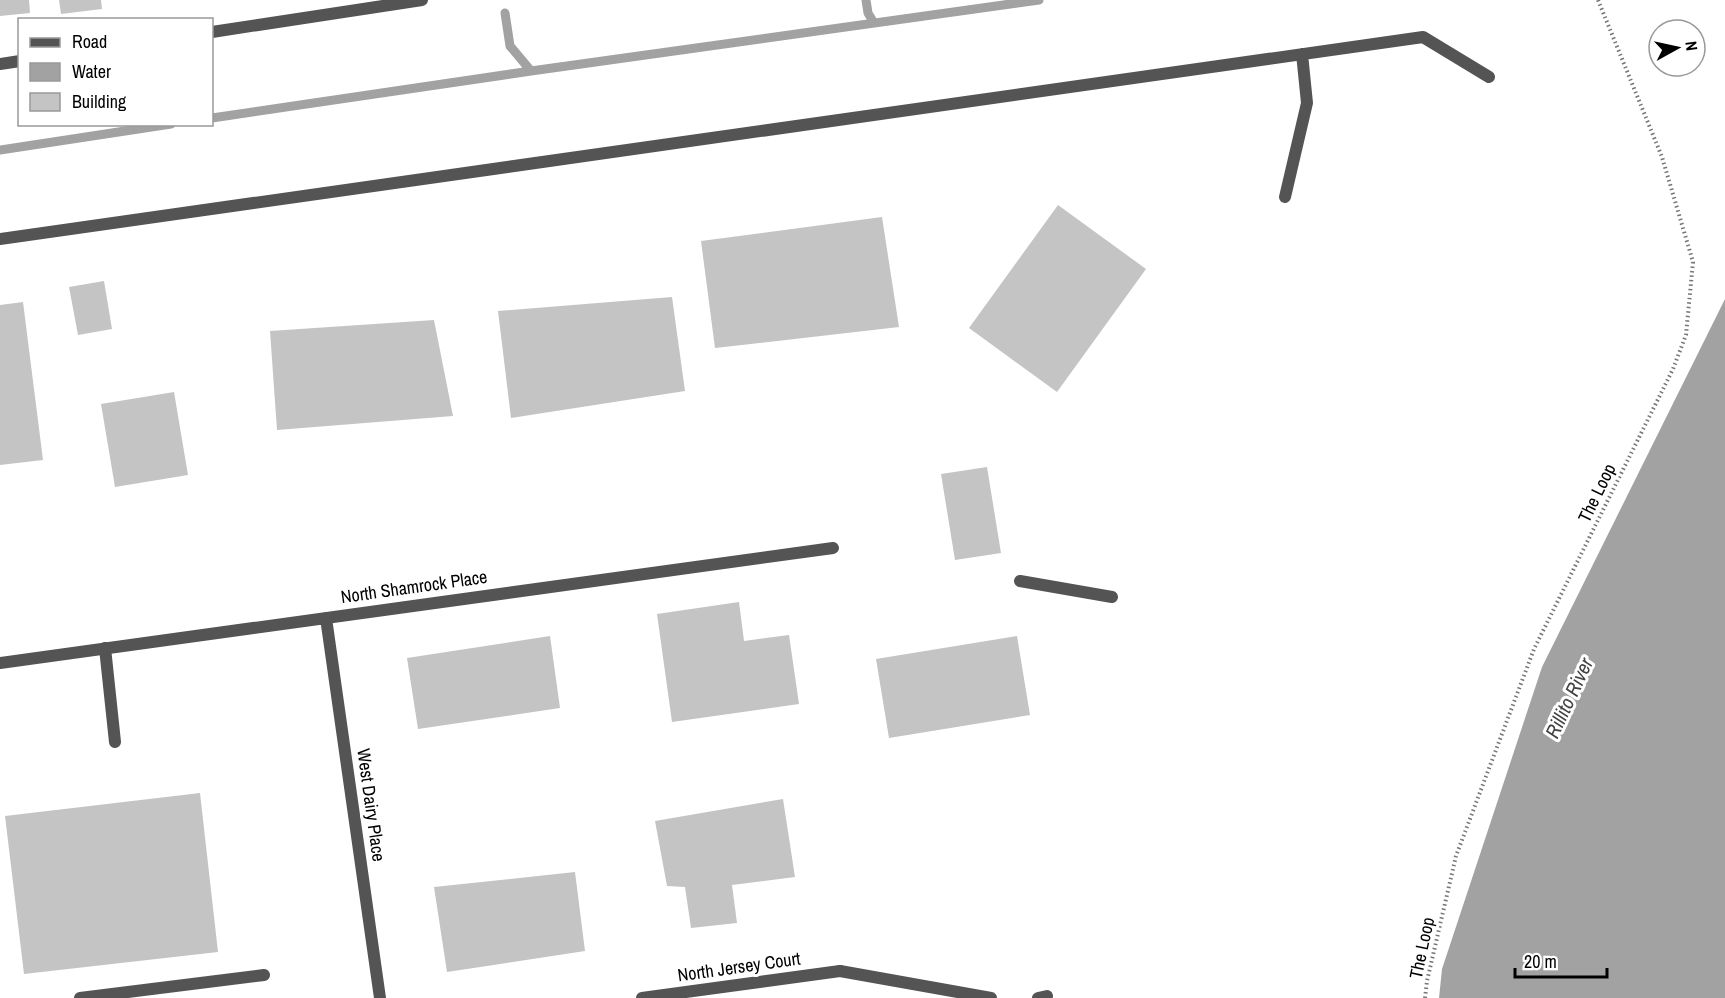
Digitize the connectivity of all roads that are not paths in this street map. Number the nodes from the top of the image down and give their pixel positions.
1 (422, 0) edge
2 (213, 32) edge
3 (1302, 54) junction
4 (18, 61) edge
5 (0, 64) edge
6 (1489, 77) dead end
7 (1285, 197) dead end
8 (0, 239) edge
9 (833, 548) dead end
10 (1020, 581) dead end
11 (1112, 597) dead end
12 (326, 618) junction
13 (105, 648) junction
14 (0, 663) edge
15 (115, 741) dead end
16 (264, 975) dead end
17 (80, 998) edge
18 (380, 998) edge
19 (642, 998) edge
20 (991, 998) edge

1 - 2 street
3 - 6 street
3 - 7 street
3 - 8 street
4 - 5 street
9 - 12 street, North Shamrock Place
10 - 11 street
12 - 13 street, North Shamrock Place
12 - 18 street, West Dairy Place
13 - 14 street, North Shamrock Place
13 - 15 street
16 - 17 street
19 - 20 street, North Jersey Court

